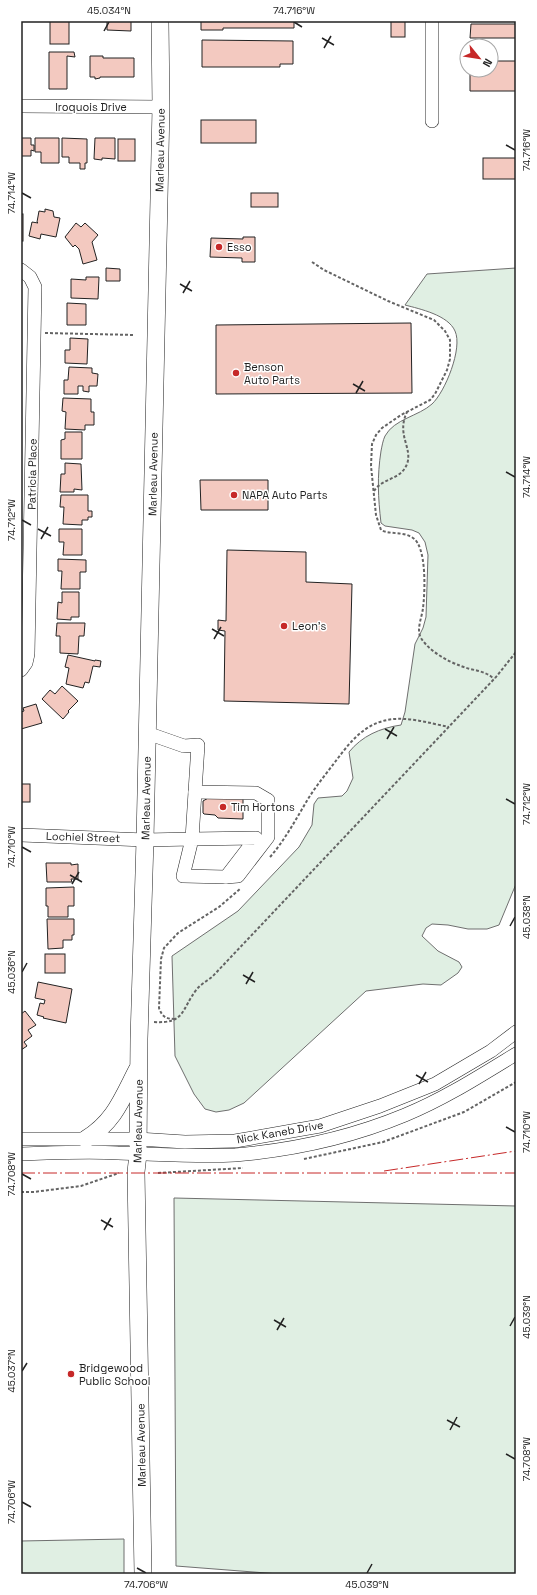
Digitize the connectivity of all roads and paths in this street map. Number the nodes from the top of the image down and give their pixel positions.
1 (160, 21) edge
2 (432, 21) edge
3 (21, 106) edge
4 (161, 107) junction
5 (432, 121) dead end
6 (312, 262) dead end
7 (26, 273) edge
8 (34, 333) junction
9 (135, 335) dead end
10 (408, 411) junction
11 (374, 492) junction
12 (516, 652) edge
13 (21, 670) edge
14 (494, 679) junction
15 (147, 733) junction
16 (195, 792) junction
17 (21, 835) edge
18 (192, 839) junction
19 (145, 840) junction
20 (226, 877) junction
21 (140, 1022) junction
22 (516, 1032) edge
23 (516, 1054) edge
24 (139, 1066) junction
25 (21, 1139) edge
26 (86, 1139) junction
27 (138, 1147) junction
28 (21, 1154) edge
29 (119, 1173) dead end
30 (21, 1192) edge
31 (143, 1574) edge

1 - 4 main road, Marleau Avenue
2 - 5 street
3 - 4 street, Iroquois Drive
4 - 15 main road, Marleau Avenue
6 - 10 path
7 - 8 street, Patricia Place
8 - 9 path
8 - 13 street, Patricia Place
10 - 11 path
10 - 11 path
11 - 14 path
12 - 14 path
14 - 21 path
15 - 16 street
15 - 19 main road, Marleau Avenue
16 - 18 street
16 - 20 street
17 - 19 street, Lochiel Street
18 - 19 street, Lochiel Street
18 - 20 street
18 - 20 street, Lochiel Street
19 - 21 main road, Marleau Avenue
21 - 24 main road, Marleau Avenue
22 - 27 street, Nick Kaneb Drive
23 - 27 street, Nick Kaneb Drive
24 - 26 main road
24 - 27 main road, Marleau Avenue
25 - 26 street, Nick Kaneb Drive
26 - 27 street, Nick Kaneb Drive
27 - 28 street, Nick Kaneb Drive
27 - 31 main road, Marleau Avenue
29 - 30 path

